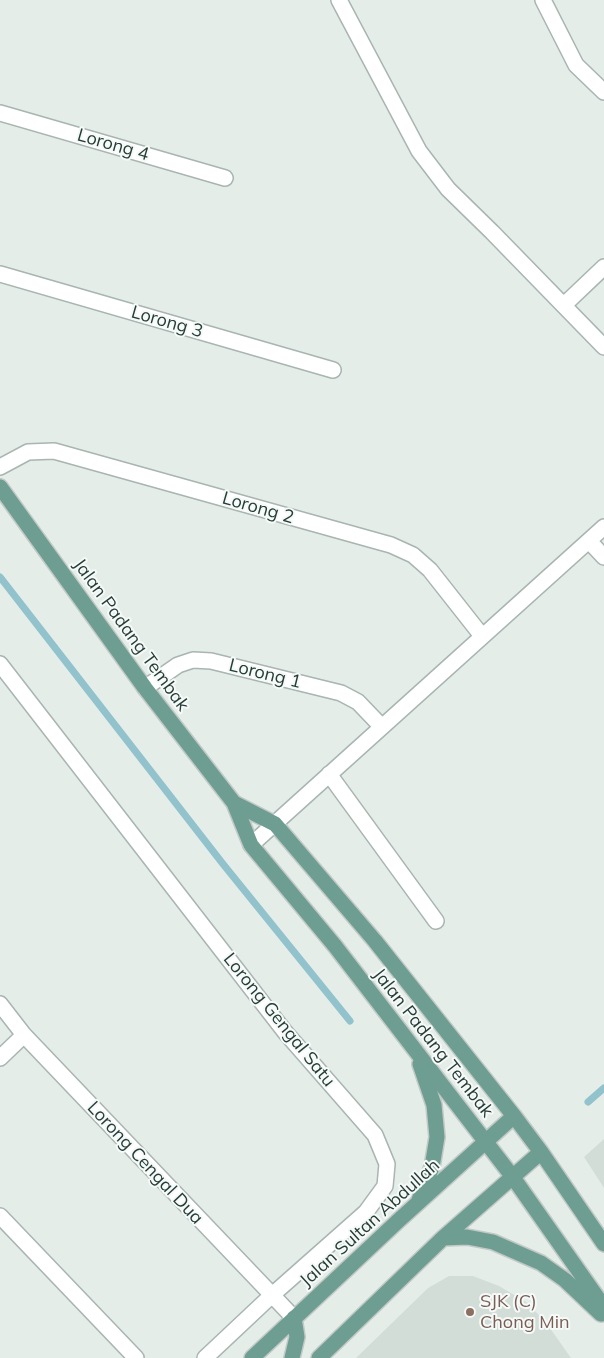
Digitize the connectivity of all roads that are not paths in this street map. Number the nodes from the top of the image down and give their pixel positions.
1 (339, 0) edge
2 (543, 0) edge
3 (604, 92) edge
4 (0, 113) edge
5 (225, 178) dead end
6 (604, 267) edge
7 (0, 274) edge
8 (564, 305) junction
9 (604, 347) edge
10 (333, 370) dead end
11 (0, 467) edge
12 (0, 487) edge
13 (604, 527) edge
14 (589, 541) junction
15 (604, 557) edge
16 (482, 636) junction
17 (0, 664) edge
18 (145, 688) junction
19 (381, 726) junction
20 (329, 774) junction
21 (234, 803) junction
22 (275, 824) junction
23 (251, 845) junction
24 (436, 921) dead end
25 (0, 1004) edge
26 (24, 1035) junction
27 (416, 1050) junction
28 (0, 1058) edge
29 (514, 1116) junction
30 (486, 1142) junction
31 (541, 1152) junction
32 (512, 1176) junction
33 (417, 1204) junction
34 (0, 1216) edge
35 (444, 1238) junction
36 (604, 1244) edge
37 (271, 1296) junction
38 (604, 1307) edge
39 (604, 1317) edge
40 (294, 1318) junction
41 (136, 1358) edge
42 (206, 1358) edge
43 (252, 1358) edge
44 (292, 1358) edge
45 (319, 1358) edge

1 - 8 street
2 - 3 street
4 - 5 street, Lorong 4
6 - 8 street
7 - 10 street, Lorong 3
8 - 9 street
11 - 16 street, Lorong 2
12 - 18 main road, Jalan Padang Tembak
13 - 14 street
14 - 15 street
14 - 16 street
16 - 19 street
17 - 37 street, Lorong Gengal Satu
18 - 19 street, Lorong 1
18 - 21 main road, Jalan Padang Tembak
19 - 20 street
20 - 22 street
20 - 24 street
21 - 22 main road, Jalan Padang Tembak
21 - 23 main road, Jalan Padang Tembak
22 - 23 street
22 - 29 main road, Jalan Padang Tembak
23 - 27 main road, Jalan Padang Tembak
25 - 26 street, Lorong Cengal Dua
26 - 28 street
26 - 37 street, Lorong Cengal Dua
27 - 30 main road, Jalan Padang Tembak
27 - 33 main road
29 - 30 main road, Jalan Sultan Abdullah
29 - 31 main road, Jalan Padang Tembak
30 - 32 main road, Jalan Padang Tembak
30 - 33 main road, Jalan Sultan Abdullah
31 - 32 main road
31 - 36 main road, Jalan Padang Tembak
32 - 35 main road
32 - 38 main road, Jalan Padang Tembak
33 - 40 main road, Jalan Sultan Abdullah
34 - 41 street
35 - 39 main road
35 - 45 main road
37 - 40 street, Lorong Cengal Dua
37 - 42 street, Lorong Gengal Satu
40 - 43 main road, Jalan Sultan Abdullah
40 - 44 main road

